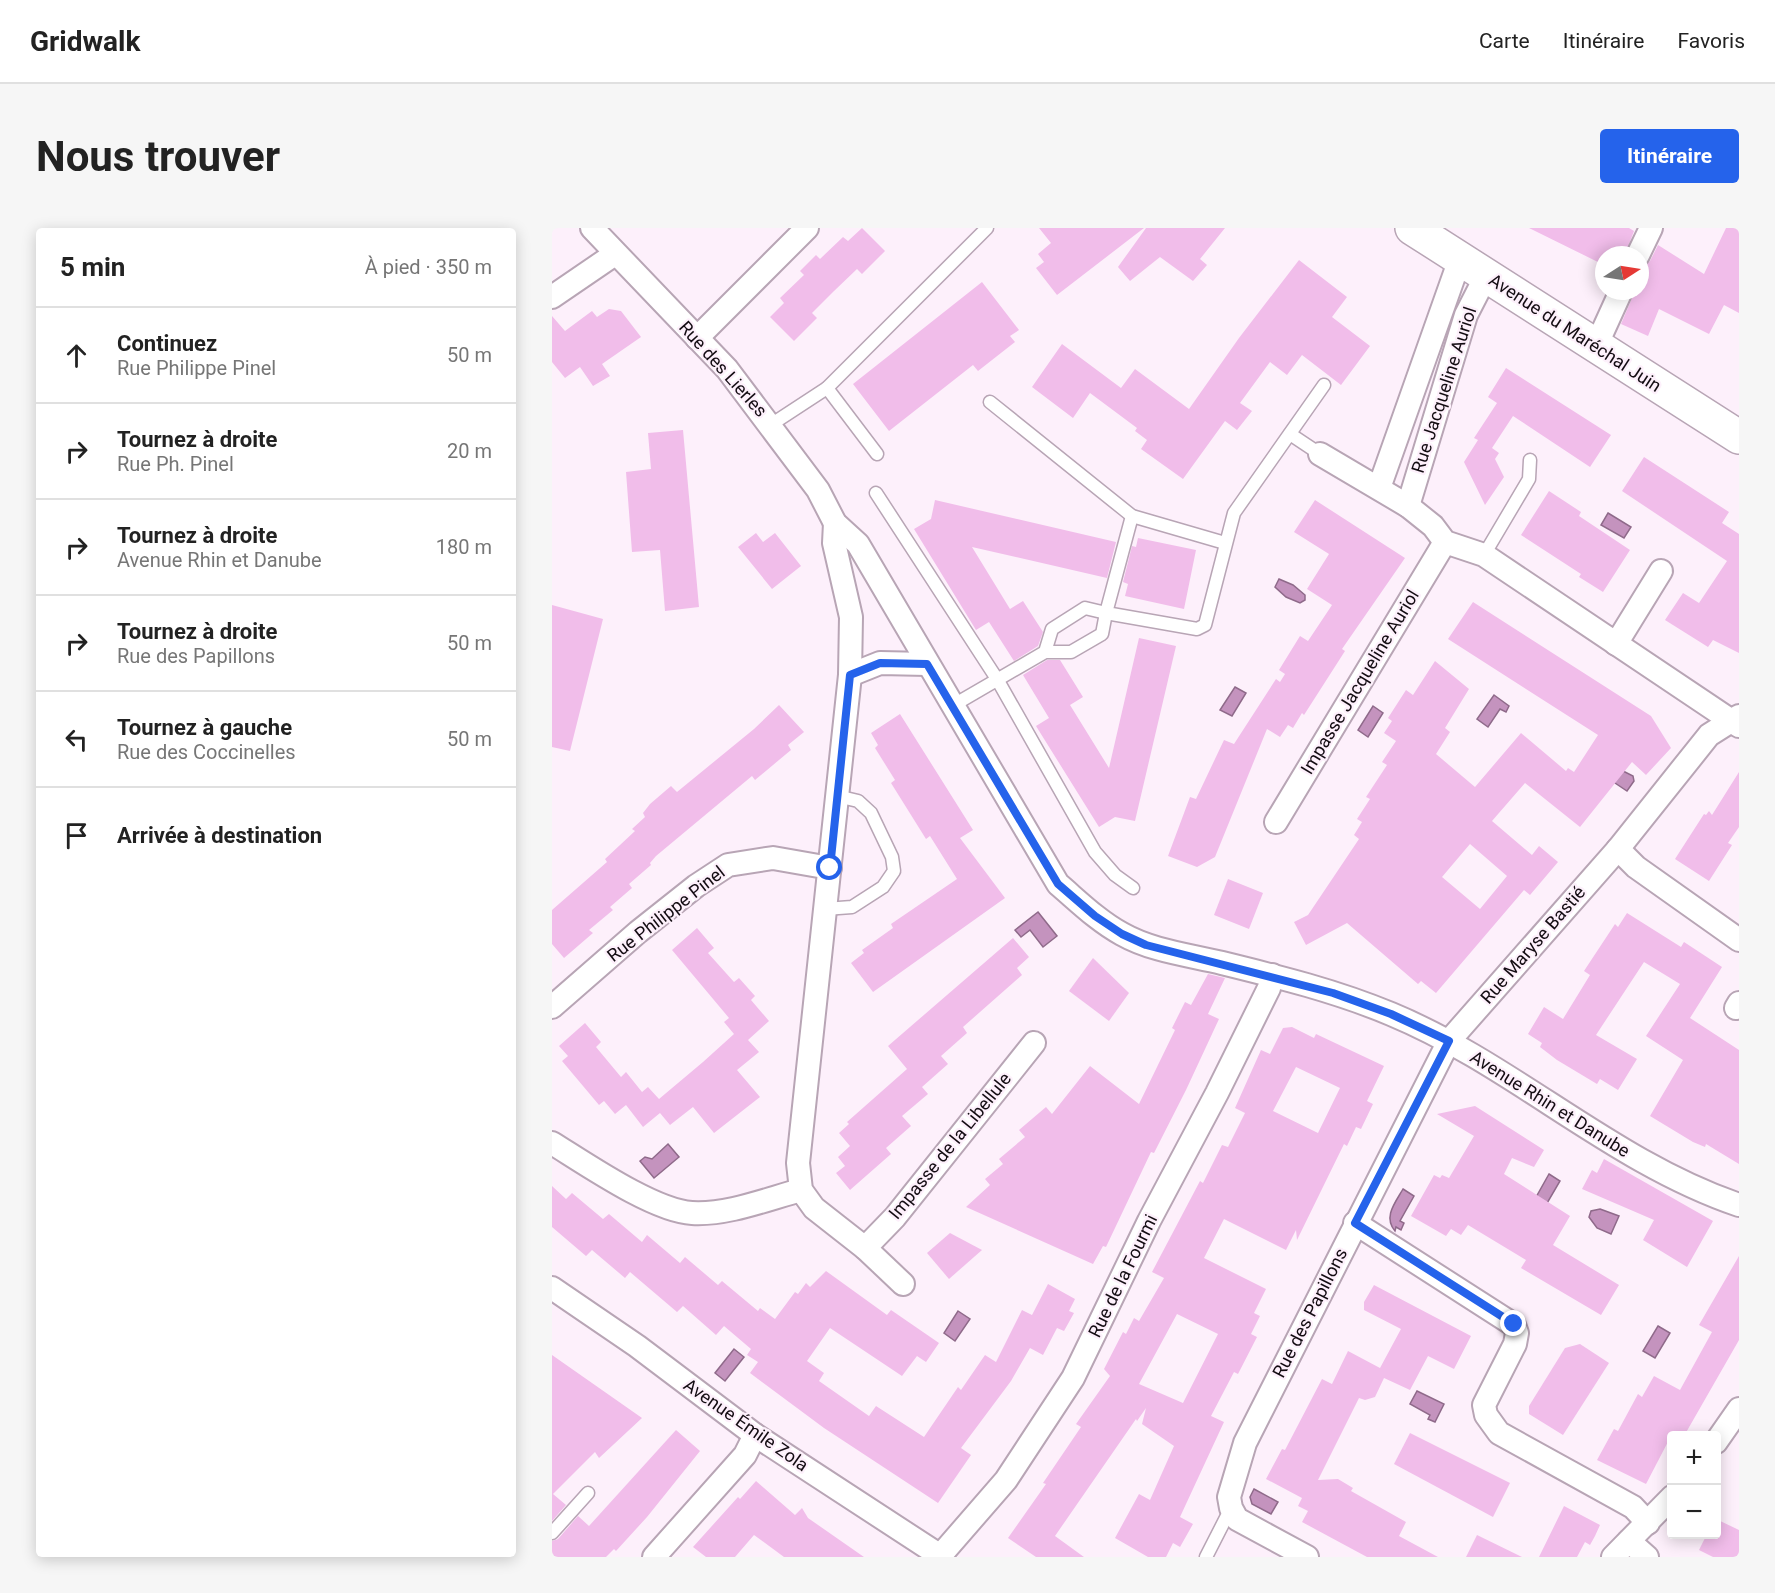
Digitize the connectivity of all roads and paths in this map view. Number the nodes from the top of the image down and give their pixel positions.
1 (591, 228) edge
2 (807, 228) edge
3 (987, 228) edge
4 (1412, 228) edge
5 (1651, 228) edge
6 (1642, 246) edge
7 (615, 254) junction
8 (1473, 268) junction
9 (552, 297) edge
10 (1617, 300) edge
11 (697, 338) junction
12 (1596, 346) junction
13 (1324, 385) dead end
14 (827, 388) junction
15 (990, 402) dead end
16 (772, 424) junction
17 (1290, 434) junction
18 (1739, 437) edge
19 (877, 454) dead end
20 (1320, 454) joint
21 (1530, 460) dead end
22 (1379, 489) junction
23 (876, 493) dead end
24 (1408, 506) junction
25 (1132, 516) junction
26 (835, 524) junction
27 (1445, 542) junction
28 (1225, 543) junction
29 (1484, 555) junction
30 (1661, 571) dead end
31 (1106, 613) junction
32 (1616, 644) junction
33 (1045, 652) junction
34 (927, 664) junction
35 (850, 675) junction
36 (997, 679) junction
37 (952, 706) junction
38 (1736, 721) edge
39 (837, 796) junction
40 (1276, 822) dead end
41 (1618, 849) junction
42 (830, 868) junction
43 (1133, 888) dead end
44 (825, 909) junction
45 (1739, 940) edge
46 (1272, 975) junction
47 (552, 1007) edge
48 (1449, 1041) junction
49 (1034, 1042) dead end
50 (552, 1143) edge
51 (801, 1190) junction
52 (1739, 1205) edge
53 (1355, 1223) junction
54 (865, 1248) junction
55 (903, 1284) dead end
56 (552, 1288) edge
57 (1739, 1409) edge
58 (755, 1435) junction
59 (1721, 1435) edge
60 (588, 1493) dead end
61 (1667, 1502) edge
62 (1231, 1509) junction
63 (1648, 1523) junction
64 (552, 1533) edge
65 (1629, 1541) junction
66 (941, 1556) edge
67 (654, 1557) edge
68 (1206, 1557) edge
69 (1307, 1557) edge
70 (1613, 1557) edge
71 (1647, 1557) edge

1 - 7 street, Rue des Lierles
2 - 11 street
3 - 14 lane
4 - 8 main road, Avenue du Maréchal Juin
5 - 6 street
7 - 9 street
7 - 11 street, Rue des Lierles
8 - 12 main road, Avenue du Maréchal Juin
8 - 22 street, Rue Jacqueline Auriol
8 - 24 street, Rue Jacqueline Auriol
10 - 12 street
11 - 16 street, Rue des Lierles
12 - 18 main road, Avenue du Maréchal Juin
13 - 17 lane
14 - 16 lane
14 - 19 lane
15 - 25 lane
16 - 26 street, Rue des Lierles
17 - 20 lane
17 - 28 lane
20 - 22 street
21 - 29 lane
22 - 24 street
23 - 36 lane
24 - 27 street
25 - 28 lane
25 - 31 lane
26 - 34 street, Avenue Rhin et Danube
26 - 35 street
27 - 29 street
27 - 40 street, Impasse Jacqueline Auriol
28 - 31 lane
29 - 32 street
30 - 32 street
31 - 33 lane
31 - 33 lane
32 - 38 street
33 - 36 lane
34 - 35 street
34 - 37 street, Avenue Rhin et Danube
35 - 39 street
36 - 37 lane
36 - 43 lane
37 - 46 street, Avenue Rhin et Danube
38 - 41 street, Rue Maryse Bastié
39 - 42 street
39 - 44 lane
41 - 45 street
41 - 48 street, Rue Maryse Bastié
42 - 44 street
42 - 47 street, Rue Philippe Pinel
44 - 51 street
46 - 48 street, Avenue Rhin et Danube
46 - 66 street, Rue de la Fourmi
48 - 52 street, Avenue Rhin et Danube
48 - 53 street, Rue des Papillons
49 - 54 street, Impasse de la Libellule
50 - 51 street
51 - 54 street
53 - 62 street, Rue des Papillons
53 - 63 street
54 - 55 street
56 - 58 street, Avenue Émile Zola
57 - 59 street
58 - 66 street, Avenue Émile Zola
58 - 67 street
60 - 64 lane
61 - 63 street
62 - 68 lane
62 - 69 street
63 - 65 street
65 - 70 street
65 - 71 street

